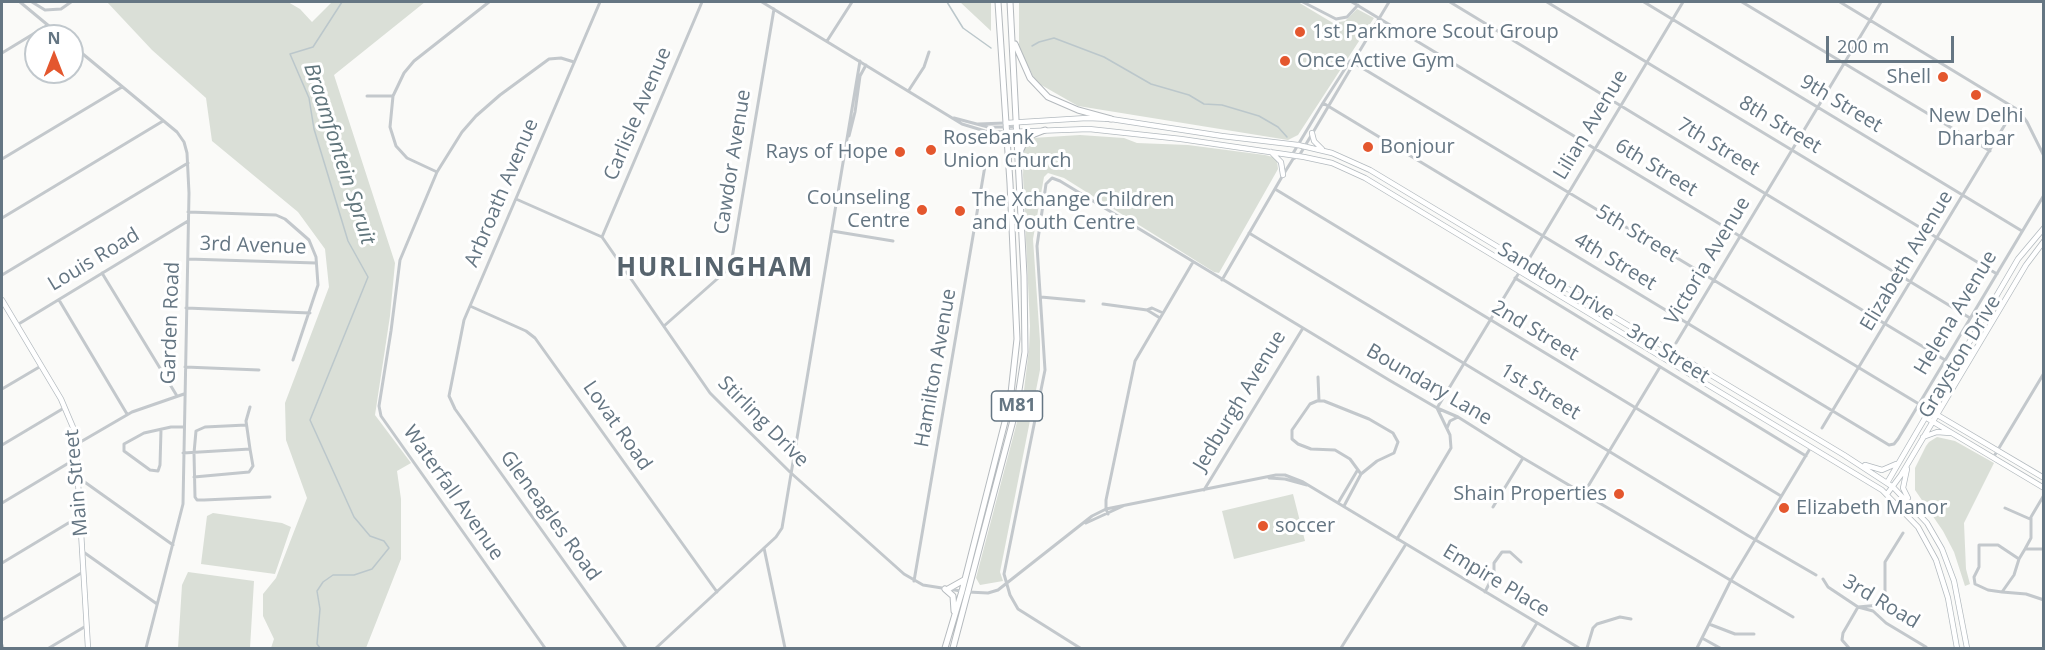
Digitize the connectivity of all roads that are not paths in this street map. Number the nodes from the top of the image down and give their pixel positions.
1 (20, 2) edge
2 (32, 2) edge
3 (71, 2) edge
4 (489, 2) edge
5 (600, 2) edge
6 (702, 2) edge
7 (762, 2) edge
8 (852, 2) edge
9 (998, 2) edge
10 (1010, 2) edge
11 (1303, 2) edge
12 (1352, 2) edge
13 (1389, 2) edge
14 (1450, 2) edge
15 (1547, 2) edge
16 (1644, 2) edge
17 (1683, 2) edge
18 (1742, 2) edge
19 (1840, 2) edge
20 (1881, 2) edge
21 (1358, 5) junction
22 (774, 9) junction
23 (1379, 16) junction
24 (1673, 19) junction
25 (1870, 20) junction
26 (47, 24) edge
27 (24, 40) edge
28 (1013, 40) junction
29 (827, 41) junction
30 (929, 52) dead end
31 (2, 53) edge
32 (84, 55) edge
33 (1356, 57) junction
34 (860, 61) junction
35 (574, 62) junction
36 (1646, 62) junction
37 (1354, 63) junction
38 (1843, 63) junction
39 (866, 65) junction
40 (122, 87) junction
41 (909, 90) junction
42 (367, 96) dead end
43 (393, 96) junction
44 (855, 102) junction
45 (1323, 103) junction
46 (1328, 105) junction
47 (1621, 106) junction
48 (1818, 108) junction
49 (2015, 108) junction
50 (952, 117) junction
51 (1111, 119) junction
52 (163, 121) junction
53 (1007, 127) junction
54 (1017, 127) junction
55 (1045, 130) junction
56 (1312, 133) junction
57 (1298, 145) junction
58 (1304, 146) junction
59 (1593, 149) junction
60 (1792, 150) junction
61 (1324, 151) junction
62 (1990, 151) junction
63 (1271, 152) junction
64 (1018, 155) junction
65 (1299, 156) junction
66 (2043, 156) edge
67 (1293, 157) junction
68 (2, 159) edge
69 (987, 160) dead end
70 (188, 163) junction
71 (437, 172) junction
72 (1283, 175) junction
73 (1275, 189) junction
74 (1568, 192) junction
75 (1766, 193) junction
76 (2043, 195) edge
77 (1964, 196) junction
78 (516, 199) junction
79 (188, 212) junction
80 (2, 218) edge
81 (188, 221) junction
82 (2043, 228) edge
83 (832, 231) junction
84 (2022, 231) junction
85 (1249, 233) junction
86 (1542, 236) junction
87 (602, 237) junction
88 (1740, 237) junction
89 (1938, 238) junction
90 (893, 241) dead end
91 (2043, 241) edge
92 (188, 259) junction
93 (1193, 262) junction
94 (316, 263) junction
95 (1526, 264) junction
96 (1520, 271) junction
97 (102, 273) junction
98 (1997, 274) junction
99 (2, 275) edge
100 (1515, 278) junction
101 (1222, 280) junction
102 (1714, 281) junction
103 (1912, 281) junction
104 (1040, 297) junction
105 (2, 300) edge
106 (58, 300) junction
107 (1084, 301) dead end
108 (1103, 304) dead end
109 (470, 306) junction
110 (186, 308) junction
111 (1146, 310) junction
112 (310, 313) junction
113 (1163, 313) junction
114 (1160, 318) junction
115 (1970, 318) junction
116 (1490, 321) junction
117 (1687, 324) junction
118 (1886, 325) junction
119 (16, 326) junction
120 (664, 326) junction
121 (1303, 328) junction
122 (1676, 344) dead end
123 (293, 360) dead end
124 (1945, 360) junction
125 (1464, 364) junction
126 (41, 366) junction
127 (1660, 366) junction
128 (184, 367) junction
129 (1859, 369) junction
130 (259, 370) dead end
131 (2043, 373) edge
132 (1318, 377) dead end
133 (2, 389) edge
134 (184, 394) junction
135 (177, 396) junction
136 (450, 401) joint
137 (1319, 401) junction
138 (1919, 404) junction
139 (65, 407) junction
140 (250, 407) dead end
141 (1437, 408) junction
142 (1635, 409) junction
143 (1929, 410) junction
144 (1832, 411) junction
145 (127, 414) junction
146 (1936, 414) junction
147 (1458, 417) junction
148 (1925, 417) junction
149 (1932, 421) junction
150 (246, 425) junction
151 (183, 427) junction
152 (1447, 428) junction
153 (1822, 428) dead end
154 (161, 430) junction
155 (1955, 435) junction
156 (1921, 439) junction
157 (77, 444) junction
158 (1892, 444) joint
159 (2, 446) edge
160 (1811, 447) junction
161 (250, 449) junction
162 (1997, 451) junction
163 (1609, 452) junction
164 (183, 453) junction
165 (194, 453) junction
166 (1913, 454) junction
167 (1844, 455) junction
168 (1806, 456) junction
169 (78, 457) junction
170 (1523, 458) junction
171 (1993, 458) junction
172 (1899, 461) junction
173 (791, 473) junction
174 (1359, 473) junction
175 (194, 477) junction
176 (79, 478) junction
177 (2043, 478) edge
178 (1887, 482) junction
179 (1893, 487) junction
180 (2043, 488) edge
181 (1204, 490) junction
182 (1882, 490) junction
183 (1584, 493) junction
184 (1887, 494) junction
185 (2043, 495) edge
186 (1781, 496) junction
187 (270, 497) dead end
188 (2, 503) edge
189 (1338, 503) junction
190 (1911, 503) junction
191 (1344, 507) junction
192 (1493, 507) dead end
193 (2005, 508) dead end
194 (1107, 511) junction
195 (81, 516) junction
196 (2030, 519) junction
197 (1903, 533) dead end
198 (1397, 539) junction
199 (1755, 539) junction
200 (1406, 544) junction
201 (173, 545) junction
202 (764, 548) junction
203 (2025, 549) junction
204 (2043, 549) edge
205 (82, 551) junction
206 (2019, 559) junction
207 (1521, 562) dead end
208 (2, 563) edge
209 (84, 571) junction
210 (1816, 575) dead end
211 (1823, 579) dead end
212 (964, 580) junction
213 (1731, 580) junction
214 (914, 581) junction
215 (1007, 583) junction
216 (946, 589) junction
217 (962, 591) junction
218 (717, 592) junction
219 (969, 592) junction
220 (1485, 592) junction
221 (2002, 592) junction
222 (2043, 600) edge
223 (158, 604) junction
224 (1858, 607) junction
225 (954, 615) junction
226 (1793, 617) dead end
227 (1631, 619) dead end
228 (2, 620) edge
229 (1537, 623) junction
230 (1709, 624) junction
231 (87, 625) junction
232 (1754, 634) dead end
233 (1702, 638) junction
234 (1926, 647) edge
235 (49, 648) edge
236 (88, 648) edge
237 (146, 648) edge
238 (545, 648) edge
239 (626, 648) edge
240 (656, 648) edge
241 (785, 648) edge
242 (945, 648) edge
243 (953, 648) edge
244 (1080, 648) edge
245 (1341, 648) edge
246 (1522, 648) edge
247 (1579, 648) edge
248 (1587, 648) edge
249 (1697, 648) edge
250 (1720, 648) edge
251 (1848, 648) edge
252 (1958, 648) edge
253 (1967, 648) edge

1 - 26 street
2 - 3 street
4 - 43 street
5 - 35 street, Arbroath Avenue
6 - 87 street, Carlisle Avenue
7 - 22 street
8 - 29 street
9 - 53 main road, M81
10 - 28 main road, M81
11 - 21 street
12 - 21 street, 6th Street
13 - 23 street
14 - 47 street, 7th Street
15 - 36 street, 8th Street
16 - 24 street, 9th Street
17 - 24 street, Lilian Avenue
18 - 38 street
19 - 25 street
20 - 25 street
21 - 23 street, 6th Street
22 - 29 street
22 - 120 street, Cawdor Avenue
23 - 33 street
23 - 59 street, 6th Street
24 - 36 street, Lilian Avenue
24 - 48 street, 9th Street
25 - 38 street
25 - 49 street
27 - 31 street
28 - 51 main road
28 - 54 main road, M81
29 - 34 street
30 - 41 street
32 - 40 street, Garden Road
33 - 37 street
33 - 45 street
34 - 39 street
34 - 44 street
35 - 71 street, Waterfall Avenue
35 - 78 street, Arbroath Avenue
36 - 47 street, Lilian Avenue
36 - 60 street, 8th Street
37 - 46 street
37 - 74 street, 5th Street
38 - 48 street, Victoria Avenue
38 - 62 street
39 - 41 street
39 - 44 street
40 - 52 street, Garden Road
40 - 68 street
41 - 50 street
42 - 43 street
43 - 71 street
44 - 83 street
45 - 46 street, 4th Street
45 - 57 street
46 - 56 street
46 - 86 street, 4th Street
47 - 59 street, Lilian Avenue
47 - 75 street, 7th Street
48 - 60 street, Victoria Avenue
48 - 77 street, 9th Street
49 - 62 street, Elizabeth Avenue
49 - 66 street
50 - 53 street
50 - 53 street
51 - 54 main road, Sandton Drive
51 - 57 main road, Sandton Drive
52 - 70 street, Garden Road
52 - 80 street
53 - 54 main road
53 - 54 main road
53 - 212 main road, M81
54 - 55 main road, Sandton Drive
54 - 64 main road, M81
55 - 63 main road, Sandton Drive
55 - 64 main road
56 - 58 street
56 - 61 main road
57 - 58 main road, Sandton Drive
57 - 67 street
58 - 61 main road, Sandton Drive
58 - 65 street
59 - 74 street, Lilian Avenue
59 - 88 street, 6th Street
60 - 75 street, Victoria Avenue
60 - 89 street, 8th Street
61 - 95 main road, Sandton Drive
62 - 77 street, Elizabeth Avenue
63 - 67 main road, Sandton Drive
63 - 72 main road
64 - 219 main road, M81
65 - 67 main road, Sandton Drive
65 - 96 main road, Sandton Drive
67 - 72 street
69 - 214 street, Hamilton Avenue
70 - 79 street, Garden Road
70 - 99 street
71 - 238 street, Waterfall Avenue
72 - 73 street
73 - 85 street
73 - 116 street, 2nd Street
74 - 86 street, Lilian Avenue
74 - 102 street, 5th Street
75 - 88 street, Victoria Avenue
75 - 103 street, 7th Street
76 - 84 street, Helena Avenue
77 - 84 street, 9th Street
77 - 89 street, Elizabeth Avenue
78 - 87 street
78 - 109 street, Arbroath Avenue
79 - 81 street, Garden Road
79 - 94 street
81 - 92 street, Garden Road
81 - 97 street, Louis Road
82 - 143 main road, Grayston Drive
83 - 90 street
83 - 173 street
84 - 98 street, Helena Avenue
85 - 101 street
85 - 125 street, 1st Street
86 - 95 street, Lilian Avenue
86 - 117 street, 4th Street
87 - 120 street, Stirling Drive
88 - 102 street, Victoria Avenue
88 - 118 street, 6th Street
89 - 98 street, 8th Street
89 - 103 street, Elizabeth Avenue
91 - 146 main road, Grayston Drive
92 - 94 street, 3rd Avenue
92 - 110 street, Garden Road
93 - 101 street, Boundary Lane
93 - 104 street, Boundary Lane
93 - 113 street
94 - 112 street
95 - 167 main road, Sandton Drive
96 - 100 street
96 - 160 main road, Sandton Drive
97 - 106 street, Louis Road
97 - 135 street
98 - 115 street, Helena Avenue
100 - 116 street
100 - 127 street, 3rd Street
101 - 121 street, Boundary Lane
102 - 117 street, Victoria Avenue
102 - 129 street, 5th Street
103 - 115 street, 7th Street
103 - 118 street, Elizabeth Avenue
104 - 107 street
104 - 215 street
105 - 119 main road, Main Street
106 - 119 street, Louis Road
106 - 145 street
108 - 111 street
109 - 136 street, Arbroath Avenue
109 - 218 street, Lovat Road
110 - 112 street
110 - 128 street, Garden Road
111 - 113 street
111 - 114 street
112 - 123 street
113 - 114 street
114 - 194 street
115 - 124 street, Helena Avenue
116 - 125 street
116 - 142 street, 2nd Street
117 - 122 street, Victoria Avenue
117 - 144 street, 4th Street
118 - 124 street, 6th Street
118 - 129 street, Elizabeth Avenue
119 - 126 main road, Main Street
120 - 173 street, Stirling Drive
121 - 141 street, Boundary Lane
121 - 181 street, Jedburgh Avenue
124 - 138 street, Helena Avenue
125 - 141 street
125 - 163 street, 1st Street
126 - 133 street
126 - 139 main road, Main Street
127 - 142 street
127 - 168 street, 3rd Street
128 - 130 street
128 - 134 street, Garden Road
129 - 138 street, 5th Street
129 - 144 street, Elizabeth Avenue
131 - 162 street
132 - 137 street
134 - 135 street
134 - 151 street, Garden Road
135 - 145 street
136 - 239 street, Gleneagles Road
137 - 174 street
137 - 174 street
138 - 158 street, Helena Avenue
139 - 157 main road, Main Street
139 - 159 street
140 - 150 street
141 - 147 street, Boundary Lane
141 - 152 street
142 - 163 street
142 - 186 street, 2nd Street
143 - 146 main road
143 - 148 main road, Grayston Drive
144 - 153 street, Elizabeth Avenue
144 - 158 street, 4th Street
145 - 157 street
146 - 149 main road, Grayston Drive
146 - 162 main road
147 - 152 street
147 - 170 street, Boundary Lane
148 - 149 main road
148 - 172 main road, Grayston Drive
149 - 155 main road
149 - 156 main road, Grayston Drive
150 - 161 street
150 - 165 street
151 - 154 street
151 - 164 street, Garden Road
152 - 198 street
154 - 154 street
155 - 156 main road
155 - 171 main road
156 - 166 main road, Grayston Drive
157 - 169 main road, Main Street
160 - 168 street
160 - 182 main road, Sandton Drive
161 - 165 street
161 - 175 street
162 - 171 street
162 - 177 main road
163 - 183 street
163 - 199 street, 1st Street
164 - 165 street
164 - 201 street, Garden Road
165 - 175 street
166 - 179 main road, Grayston Drive
166 - 190 main road
167 - 172 main road
167 - 178 main road, Sandton Drive
168 - 186 street
169 - 176 main road, Main Street
169 - 188 street
170 - 183 street, Boundary Lane
170 - 192 street
171 - 180 main road
172 - 178 main road, Grayston Drive
173 - 202 street
173 - 214 street, Stirling Drive
174 - 189 street
174 - 191 street
175 - 187 street
176 - 195 main road, Main Street
176 - 201 street
178 - 179 main road, Sandton Drive
178 - 182 main road, Grayston Drive
179 - 184 main road, Grayston Drive
179 - 190 main road, Sandton Drive
181 - 189 street, Empire Place
181 - 194 street, Empire Place
182 - 184 main road, Sandton Drive
183 - 213 street, Boundary Lane
184 - 252 main road, Sandton Drive
185 - 196 street
186 - 199 street
189 - 191 street, Empire Place
190 - 253 main road, Sandton Drive
191 - 198 street, Empire Place
193 - 196 street
194 - 215 street, Stirling Drive
195 - 205 main road, Main Street
195 - 208 street
196 - 203 street
197 - 224 street
198 - 200 street, Empire Place
199 - 210 street, 1st Street
199 - 213 street
200 - 220 street, Empire Place
200 - 245 street
201 - 223 street, Garden Road
202 - 218 street
202 - 241 street
203 - 204 street
203 - 206 street
205 - 209 main road, Main Street
205 - 223 street
206 - 221 street
206 - 221 street
207 - 220 street
209 - 228 street
209 - 231 main road, Main Street
211 - 224 street, 3rd Road
212 - 216 main road
212 - 217 main road, M81
213 - 226 street, Boundary Lane
213 - 230 street
214 - 216 street, Stirling Drive
215 - 219 street, Stirling Drive
215 - 244 street
216 - 217 street, Stirling Drive
216 - 225 main road
217 - 219 street, Stirling Drive
217 - 225 main road, M81
218 - 240 street
219 - 243 main road, M81
220 - 229 street, Empire Place
221 - 222 street
223 - 237 street, Garden Road
224 - 234 street, 3rd Road
224 - 251 street
225 - 242 main road, M81
227 - 248 street
229 - 246 street
229 - 247 street, Empire Place
230 - 232 street
230 - 233 street
231 - 235 street
231 - 236 main road, Main Street
233 - 249 street
233 - 250 street

